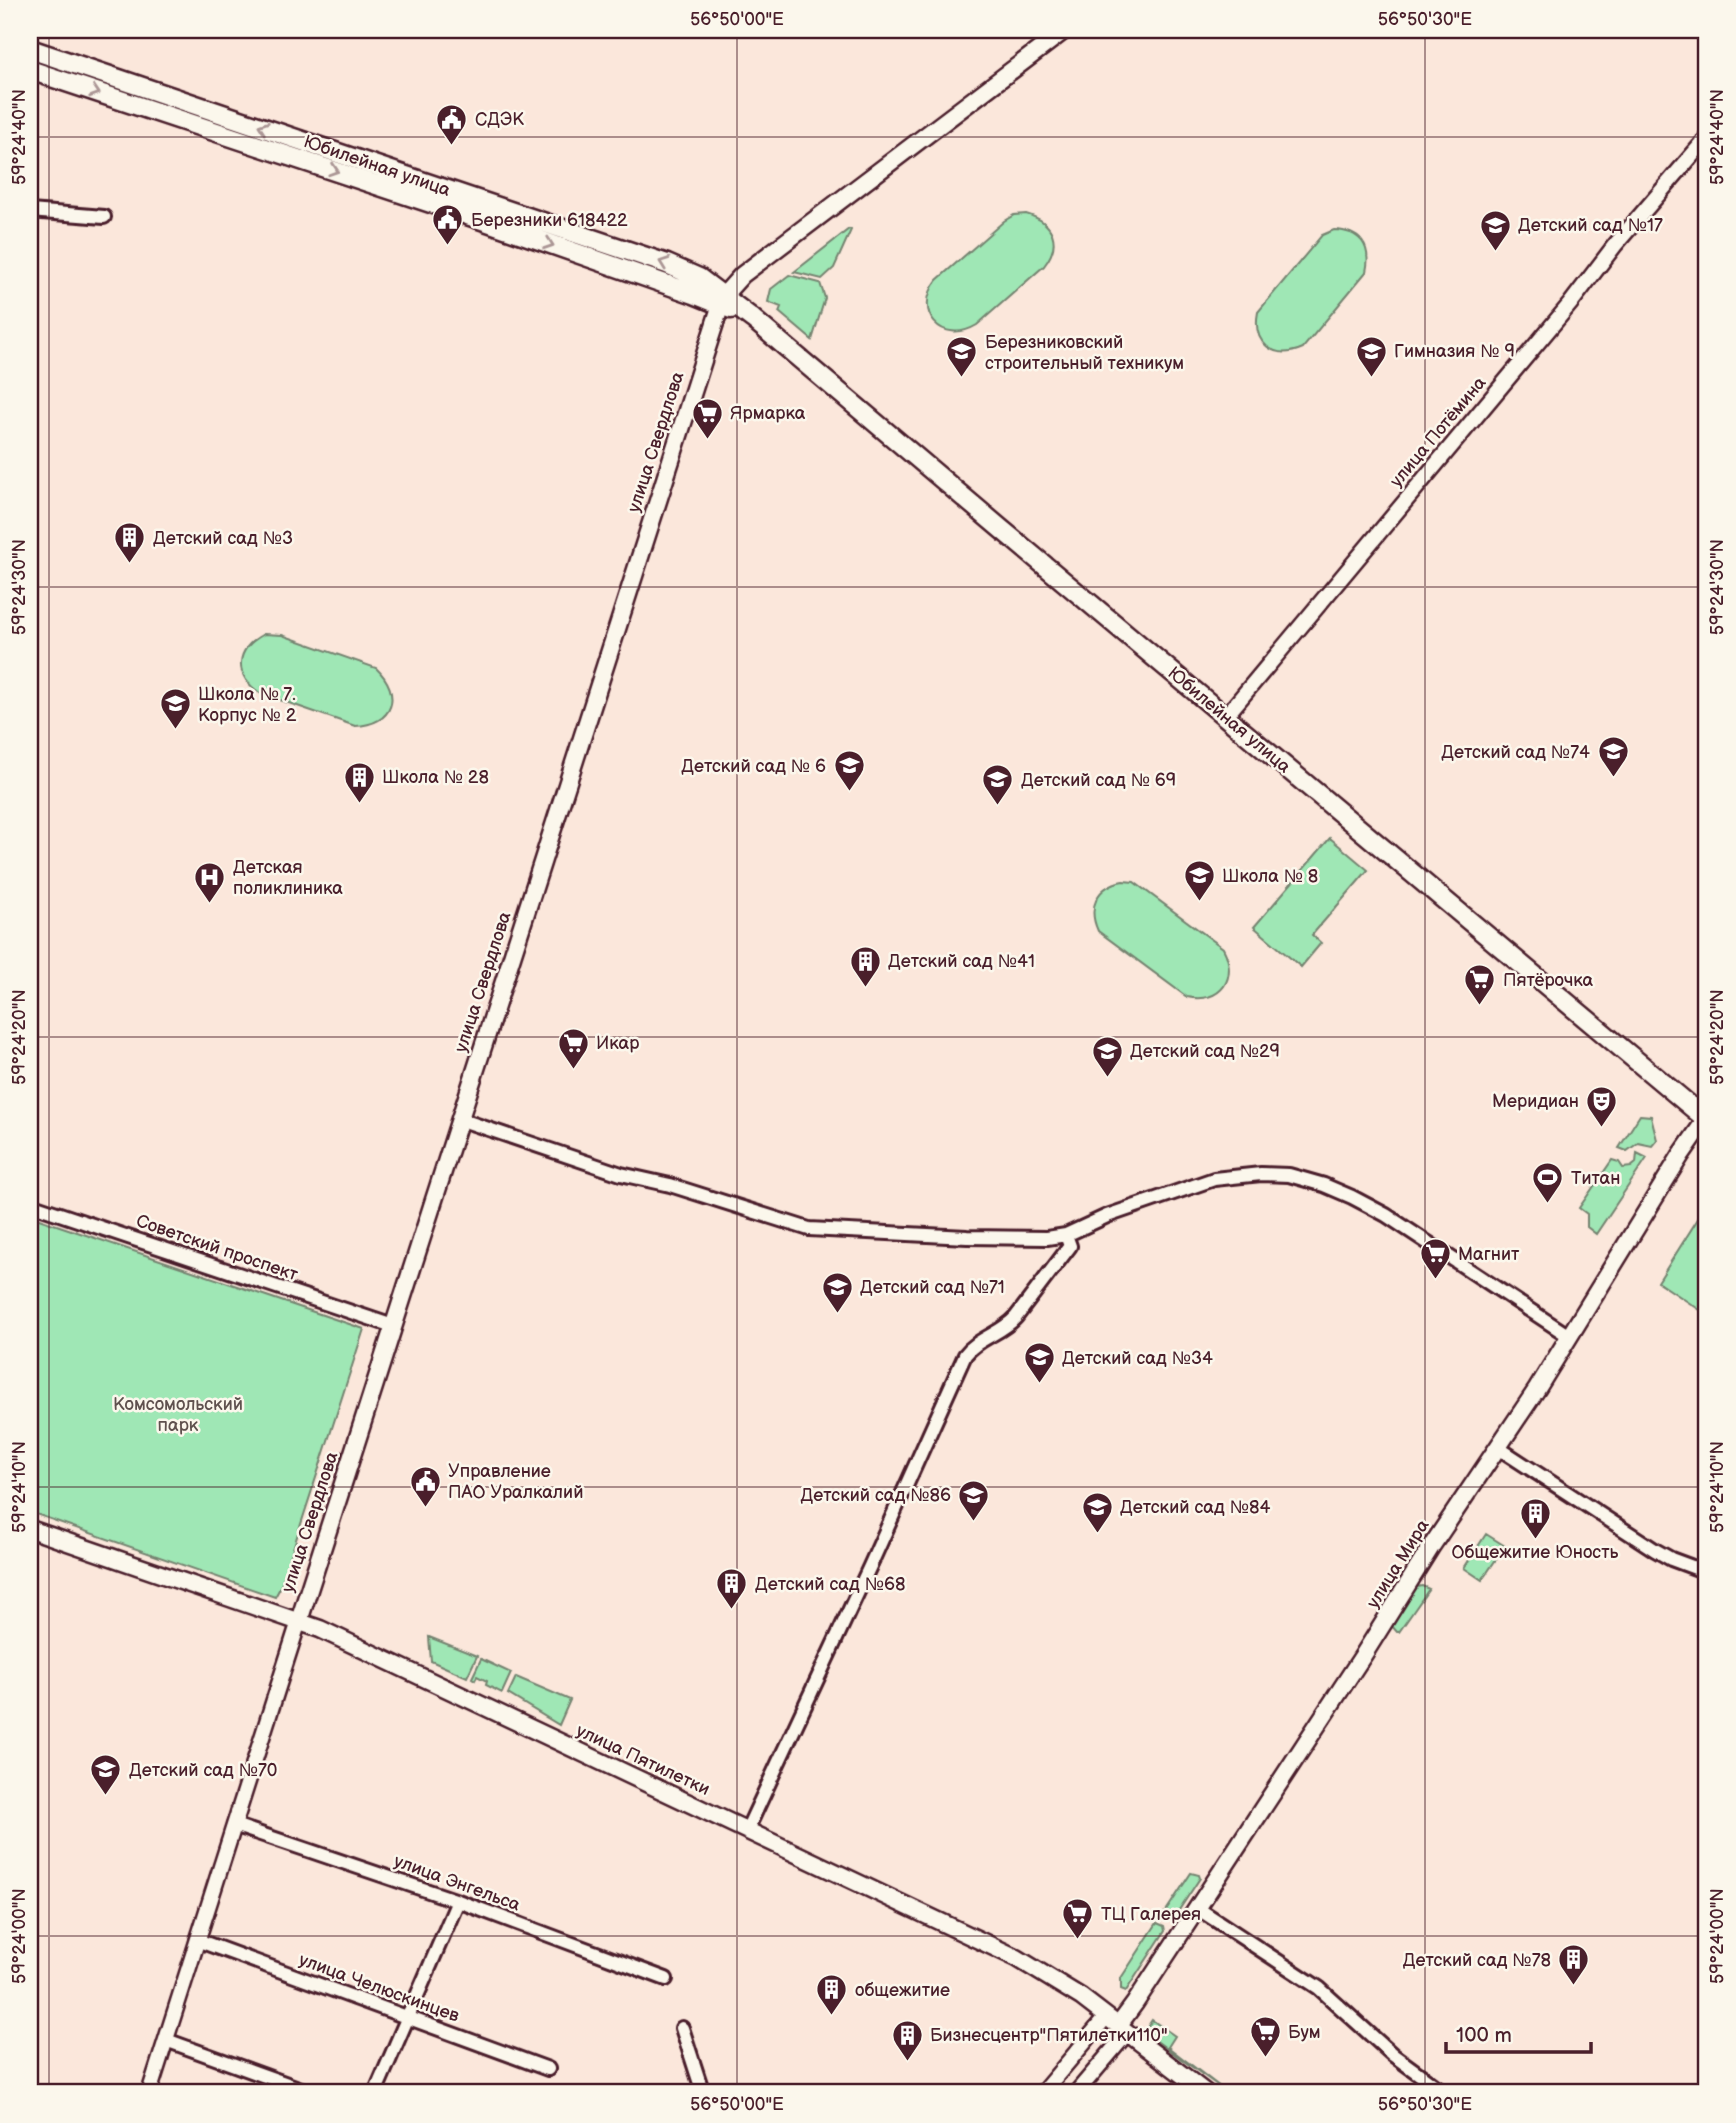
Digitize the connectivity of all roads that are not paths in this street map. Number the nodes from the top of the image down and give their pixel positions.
1 (1065, 30) edge
2 (30, 49) edge
3 (30, 71) edge
4 (1706, 139) edge
5 (30, 211) edge
6 (104, 217) dead end
7 (722, 300) junction
8 (1225, 717) junction
9 (459, 1119) junction
10 (1706, 1119) edge
11 (30, 1204) edge
12 (1066, 1235) junction
13 (393, 1326) junction
14 (1569, 1336) junction
15 (1497, 1447) junction
16 (30, 1529) edge
17 (1706, 1572) edge
18 (299, 1620) junction
19 (234, 1825) junction
20 (747, 1830) junction
21 (458, 1901) junction
22 (1197, 1908) junction
23 (197, 1940) junction
24 (666, 1979) dead end
25 (406, 2017) junction
26 (1117, 2025) junction
27 (682, 2028) dead end
28 (166, 2039) junction
29 (548, 2069) dead end
30 (149, 2093) edge
31 (312, 2093) edge
32 (375, 2093) edge
33 (704, 2093) edge
34 (1042, 2093) edge
35 (1076, 2093) edge
36 (1206, 2093) edge
37 (1445, 2093) edge

1 - 7 main road, улица Свердлова
7 -> 2 main road, Юбилейная улица
3 -> 7 main road, Юбилейная улица
4 - 8 street, улица Потёмина
5 - 6 street
7 - 8 main road, Юбилейная улица
7 - 9 main road, улица Свердлова
8 - 10 main road, Юбилейная улица
9 - 12 street
9 - 13 main road, улица Свердлова
10 - 14 main road, улица Мира
11 - 13 street, Советский проспект
12 - 14 street
12 - 20 street
13 - 18 main road, улица Свердлова
14 - 15 main road, улица Мира
15 - 17 street
15 - 22 main road, улица Мира
16 - 18 main road, улица Пятилетки
18 - 19 street, улица Свердлова
18 - 20 main road, улица Пятилетки
19 - 21 street, улица Энгельса
19 - 23 street, улица Свердлова
20 - 26 main road, улица Пятилетки
21 - 24 street, улица Энгельса
21 - 25 street
22 - 26 main road, улица Мира
22 - 37 street
23 - 25 street, улица Челюскинцев
23 - 28 street, улица Свердлова
25 - 29 street, улица Челюскинцев
25 - 32 street
26 - 34 street, улица Мира
26 - 35 street, улица Мира
26 - 36 main road, улица Пятилетки
27 - 33 street
28 - 30 street, улица Свердлова
28 - 31 street

